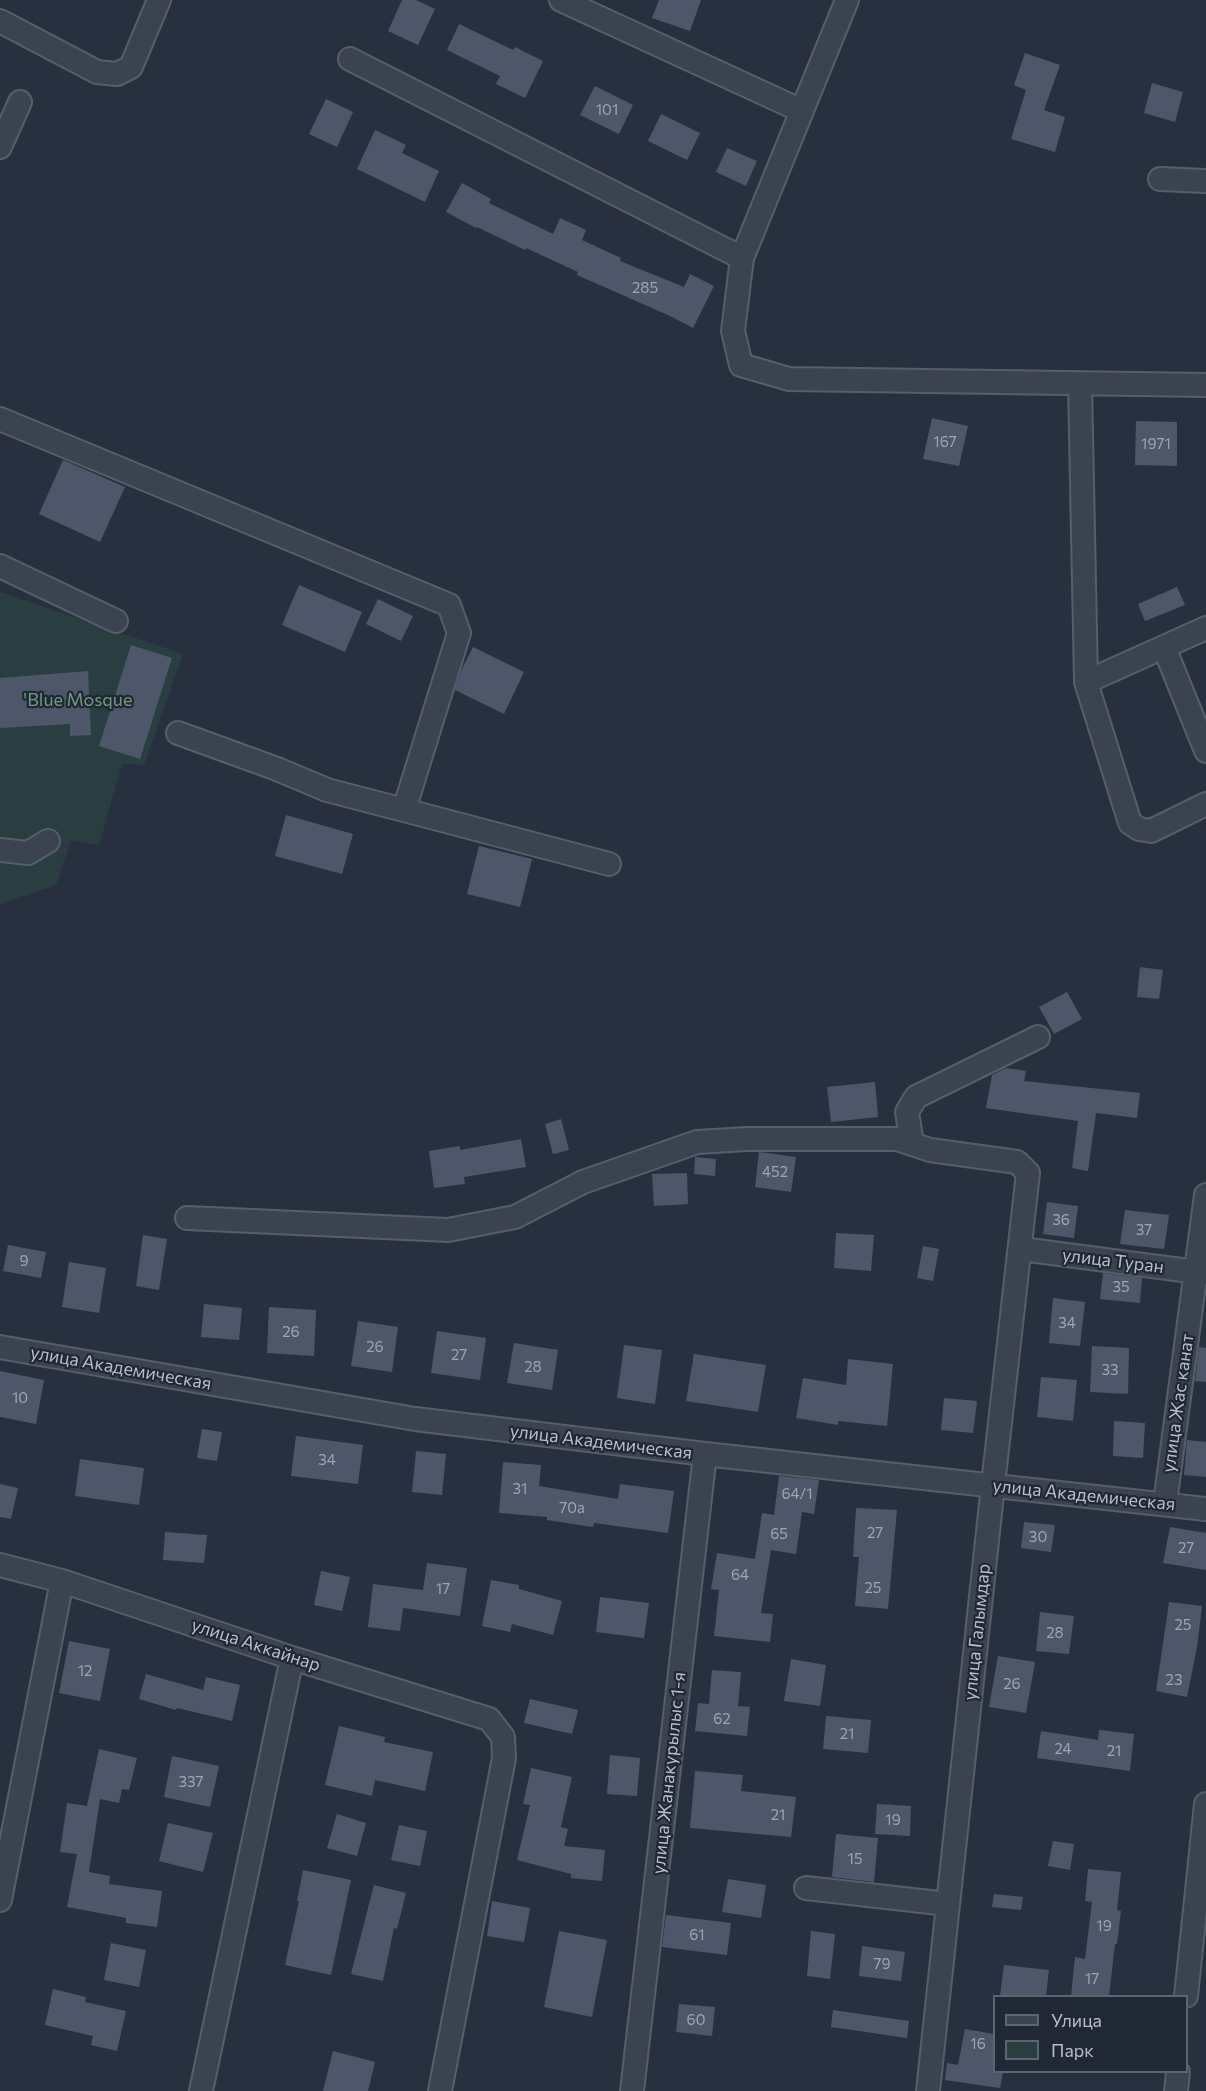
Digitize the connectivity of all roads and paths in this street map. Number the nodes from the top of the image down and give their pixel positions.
1 (159, 0) edge
2 (561, 0) edge
3 (847, 0) edge
4 (0, 21) edge
5 (350, 59) dead end
6 (20, 102) dead end
7 (802, 111) junction
8 (0, 147) edge
9 (1160, 179) dead end
10 (1206, 181) edge
11 (742, 258) junction
12 (1080, 384) junction
13 (1206, 385) edge
14 (3, 426) edge
15 (0, 566) edge
16 (116, 621) dead end
17 (1206, 628) edge
18 (1164, 647) junction
19 (1086, 682) junction
20 (178, 733) dead end
21 (1206, 752) edge
22 (1206, 804) edge
23 (404, 810) junction
24 (48, 842) dead end
25 (0, 850) edge
26 (609, 864) dead end
27 (1038, 1037) dead end
28 (912, 1144) junction
29 (1206, 1195) edge
30 (187, 1218) dead end
31 (1021, 1249) junction
32 (1201, 1273) edge
33 (0, 1347) edge
34 (705, 1454) junction
35 (993, 1485) junction
36 (1165, 1503) junction
37 (1206, 1509) edge
38 (0, 1565) edge
39 (62, 1581) junction
40 (292, 1658) junction
41 (1206, 1804) edge
42 (806, 1888) dead end
43 (0, 1900) edge
44 (948, 1904) junction
45 (1186, 1995) edge
46 (1178, 2073) edge
47 (201, 2091) edge
48 (440, 2091) edge
49 (632, 2091) edge
50 (928, 2091) edge
51 (1176, 2091) edge

1 - 4 street
2 - 7 street
3 - 7 street
5 - 11 street
6 - 8 street
7 - 11 street
9 - 10 street
11 - 12 street
12 - 13 street
12 - 19 street
14 - 23 street
15 - 16 street
17 - 18 street
18 - 19 street
18 - 21 street
19 - 22 street
20 - 23 street
23 - 26 street
24 - 25 street
27 - 28 street
28 - 30 street
28 - 31 street, улица Галымдар
29 - 32 street, улица Жас канат
31 - 32 street, улица Туран
31 - 35 street, улица Галымдар
32 - 36 street, улица Жас канат
33 - 34 street, улица Академическая
34 - 35 street, улица Академическая
34 - 49 street, улица Жанакурылыс 1-я
35 - 36 street, улица Академическая
35 - 44 street, улица Галымдар
36 - 37 street, улица Академическая
38 - 39 street, улица Аккайнар
39 - 40 street, улица Аккайнар
39 - 43 street
40 - 47 street
40 - 48 street, улица Аккайнар
41 - 45 street
42 - 44 street
44 - 50 street, улица Галымдар
46 - 51 street

